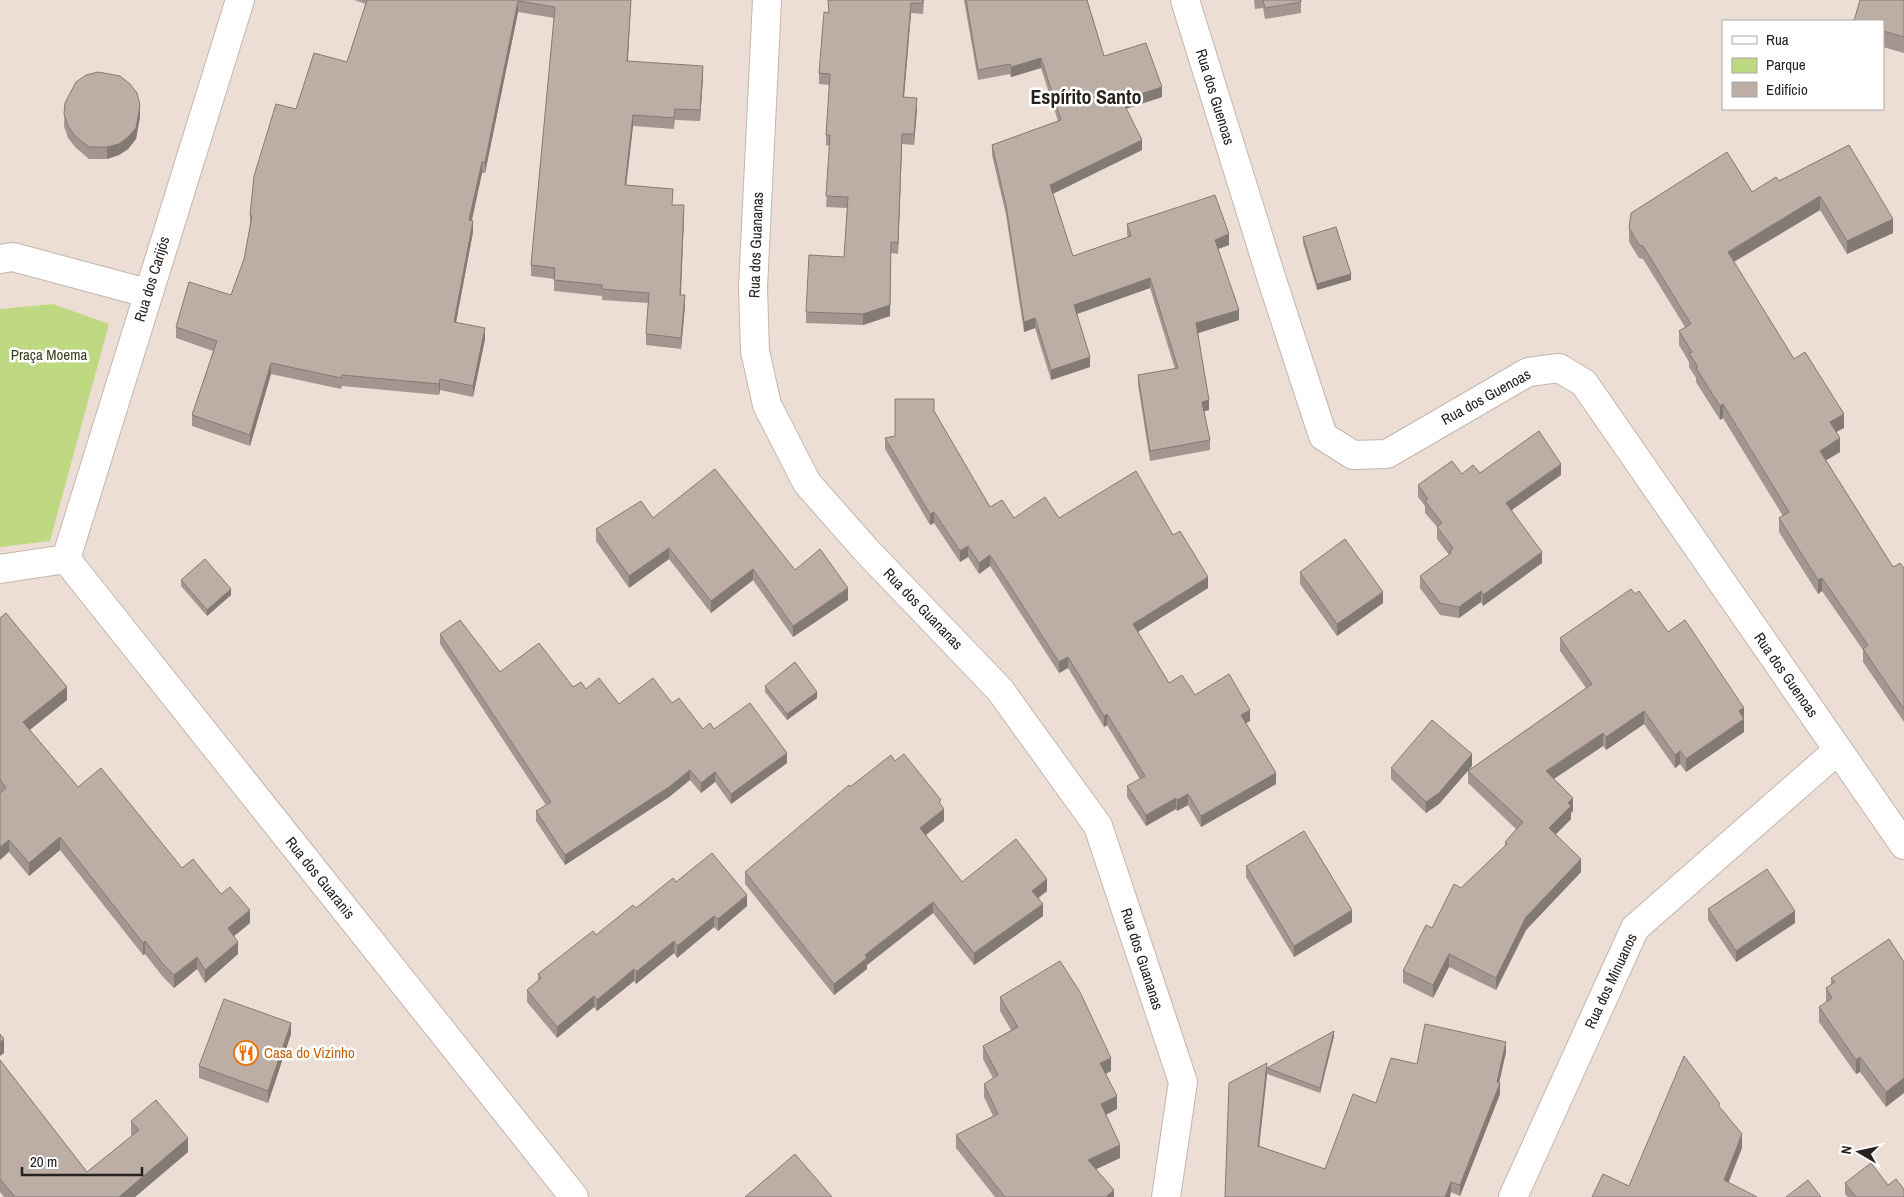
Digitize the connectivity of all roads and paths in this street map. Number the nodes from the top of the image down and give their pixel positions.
1 (240, 0) edge
2 (766, 0) edge
3 (1185, 0) edge
4 (0, 259) edge
5 (147, 293) junction
6 (66, 559) junction
7 (0, 569) edge
8 (1838, 750) junction
9 (1904, 845) edge
10 (574, 1197) edge
11 (1166, 1197) edge
12 (1513, 1197) edge

1 - 5 street, Rua dos Carijós
2 - 11 street, Rua dos Guananas
3 - 8 street, Rua dos Guenoas
4 - 5 street
5 - 6 street, Rua dos Carijós
6 - 7 street
6 - 10 street, Rua dos Guaranis
8 - 9 street, Rua dos Guenoas
8 - 12 street, Rua dos Minuanos

